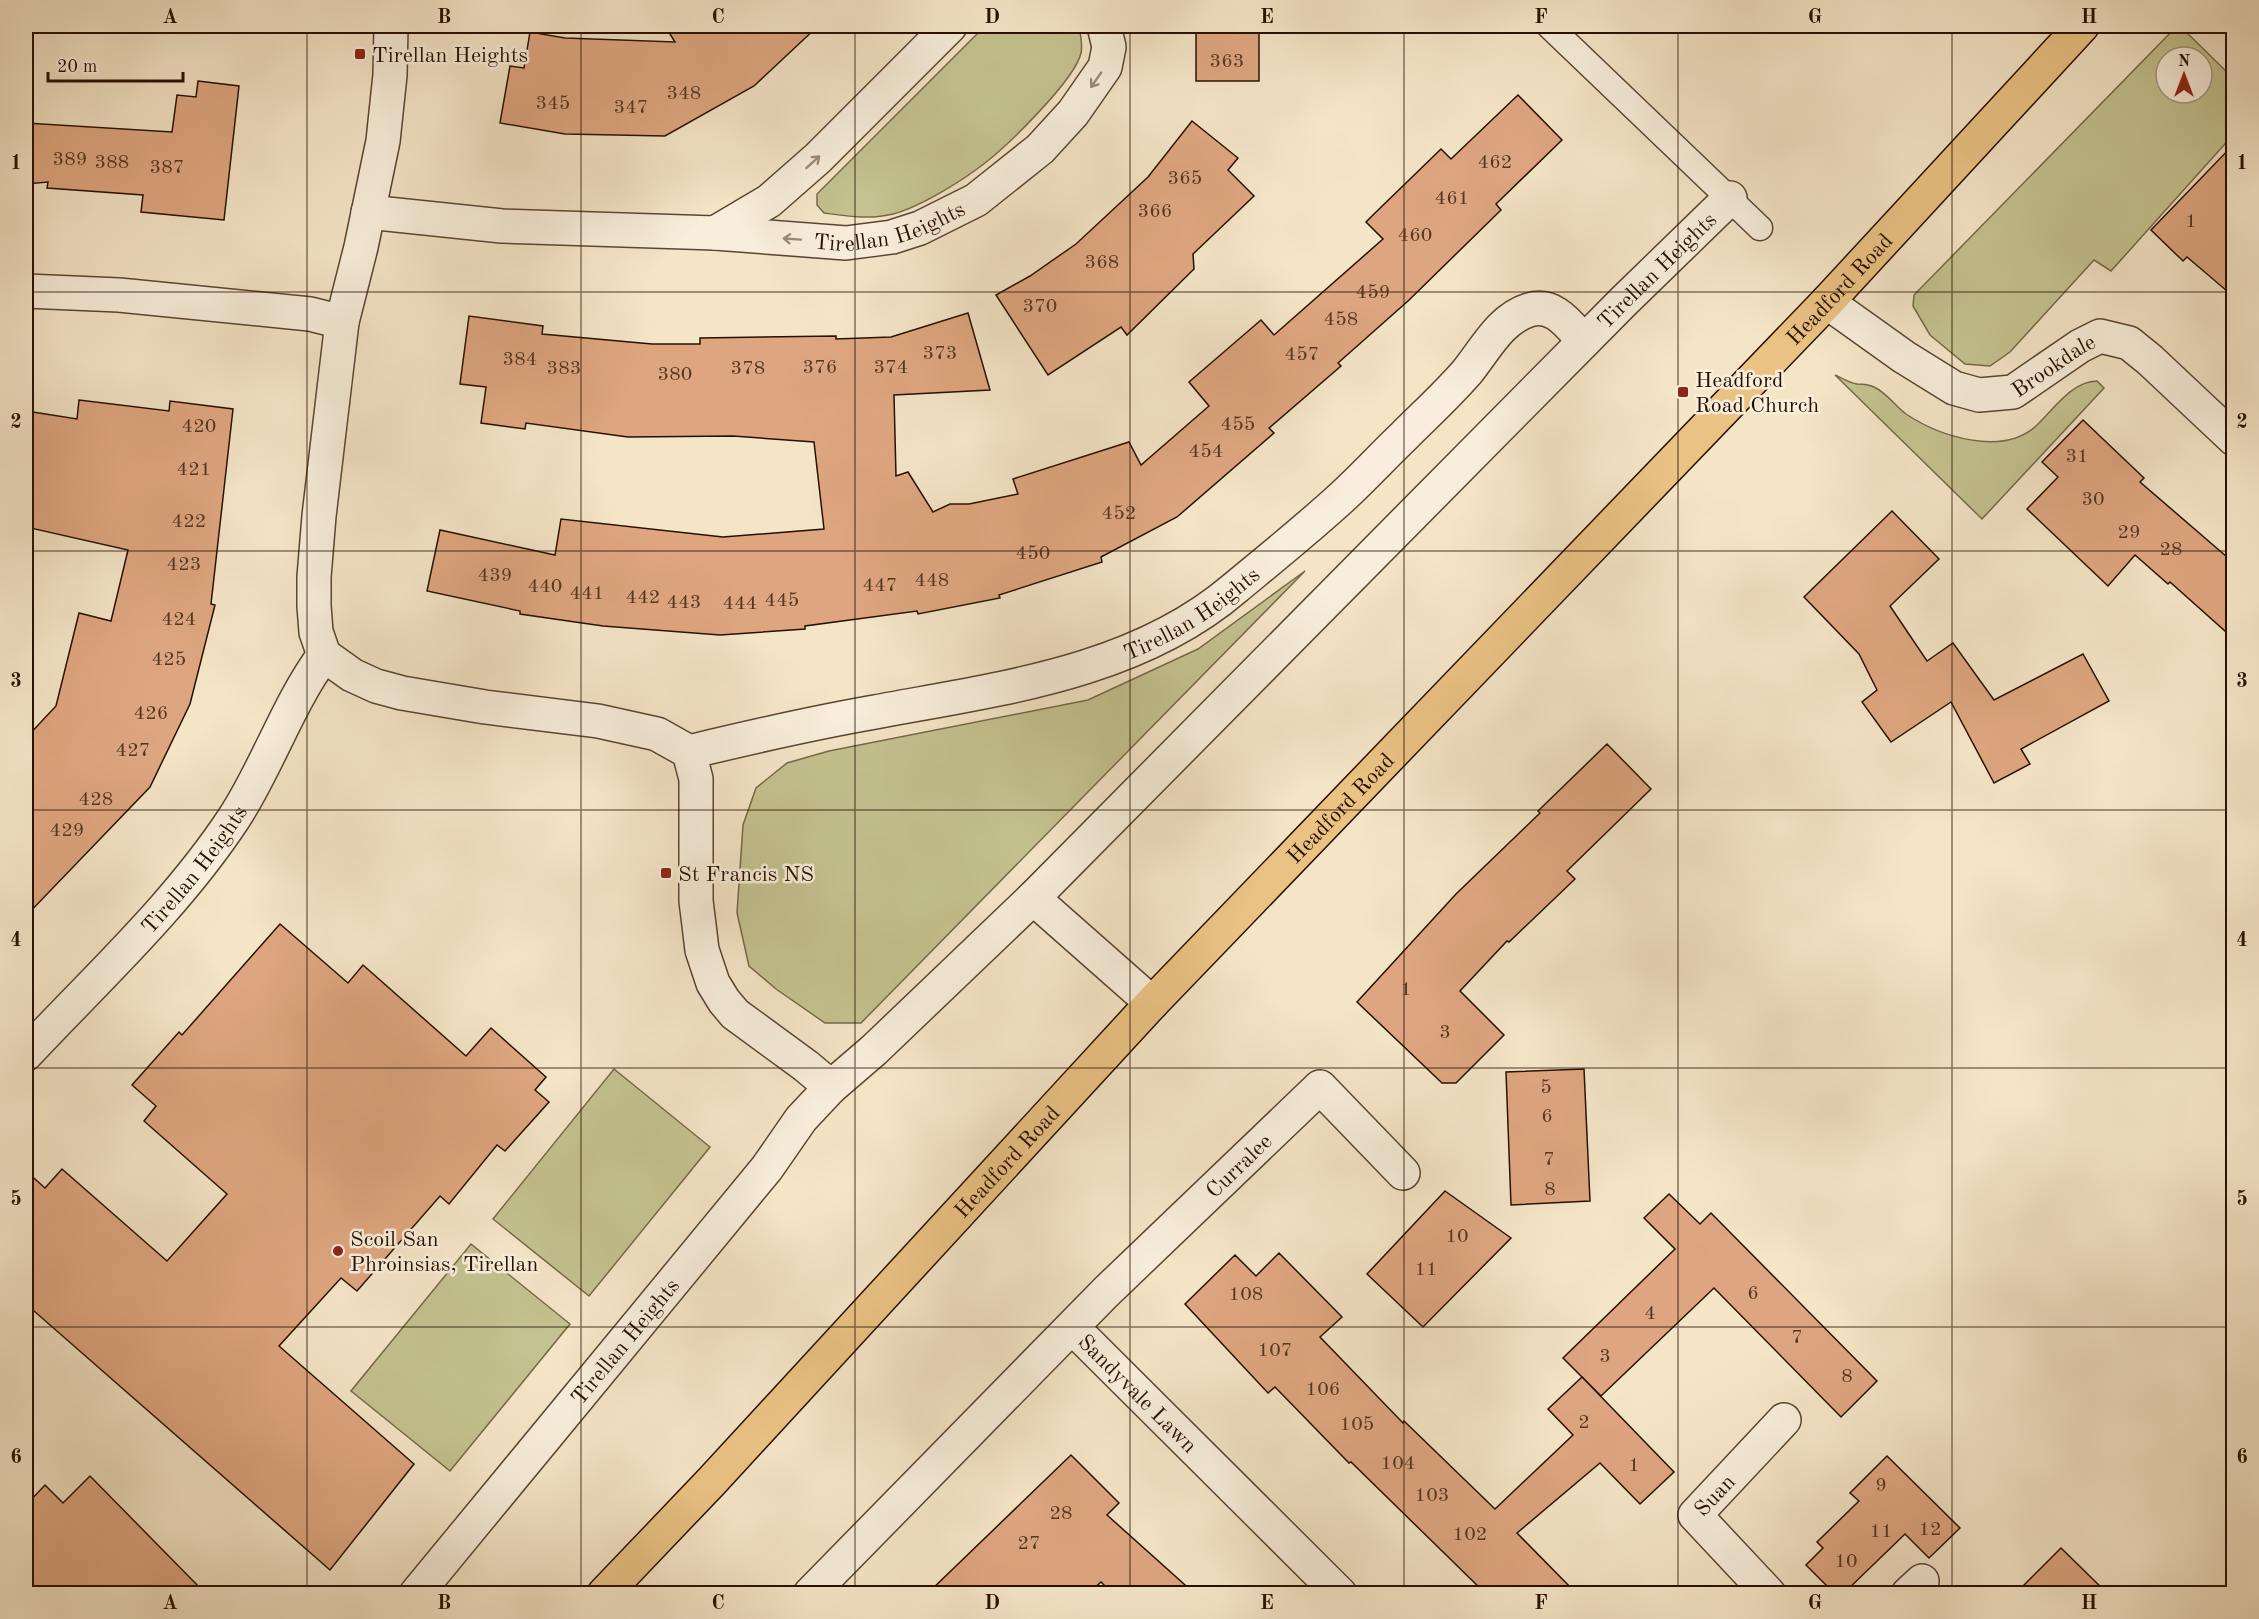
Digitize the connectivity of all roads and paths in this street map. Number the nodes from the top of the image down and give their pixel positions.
1 (391, 26) edge
2 (950, 26) edge
3 (1104, 26) edge
4 (1549, 26) edge
5 (2082, 26) edge
6 (1730, 198) junction
7 (368, 212) junction
8 (1760, 228) dead end
9 (715, 233) junction
10 (26, 291) edge
11 (1827, 302) junction
12 (342, 322) junction
13 (1584, 341) junction
14 (2234, 440) edge
15 (324, 655) junction
16 (689, 752) junction
17 (1033, 898) junction
18 (1152, 1003) junction
19 (26, 1054) edge
20 (831, 1087) junction
21 (1403, 1173) dead end
22 (1072, 1328) junction
23 (1784, 1420) dead end
24 (416, 1593) edge
25 (604, 1593) edge
26 (810, 1593) edge
27 (1340, 1593) edge
28 (1769, 1593) edge

1 - 7 street
9 -> 2 street
3 -> 9 street, Tirellan Heights
4 - 6 lane
5 - 11 main road, Headford Road
6 - 8 lane
6 - 13 street, Tirellan Heights
7 - 9 street, Tirellan Heights
7 - 12 street
10 - 12 street
11 - 14 street, Brookdale
11 - 18 main road, Headford Road
12 - 15 street
13 - 16 street, Tirellan Heights
13 - 17 street, Tirellan Heights
15 - 16 street
15 - 19 street, Tirellan Heights
16 - 20 street
17 - 18 street
17 - 20 street, Tirellan Heights
18 - 25 main road, Headford Road
20 - 24 street, Tirellan Heights
21 - 22 street, Curralee
22 - 26 street, Sandyvale Lawn
22 - 27 street, Sandyvale Lawn
23 - 28 street, Suan

